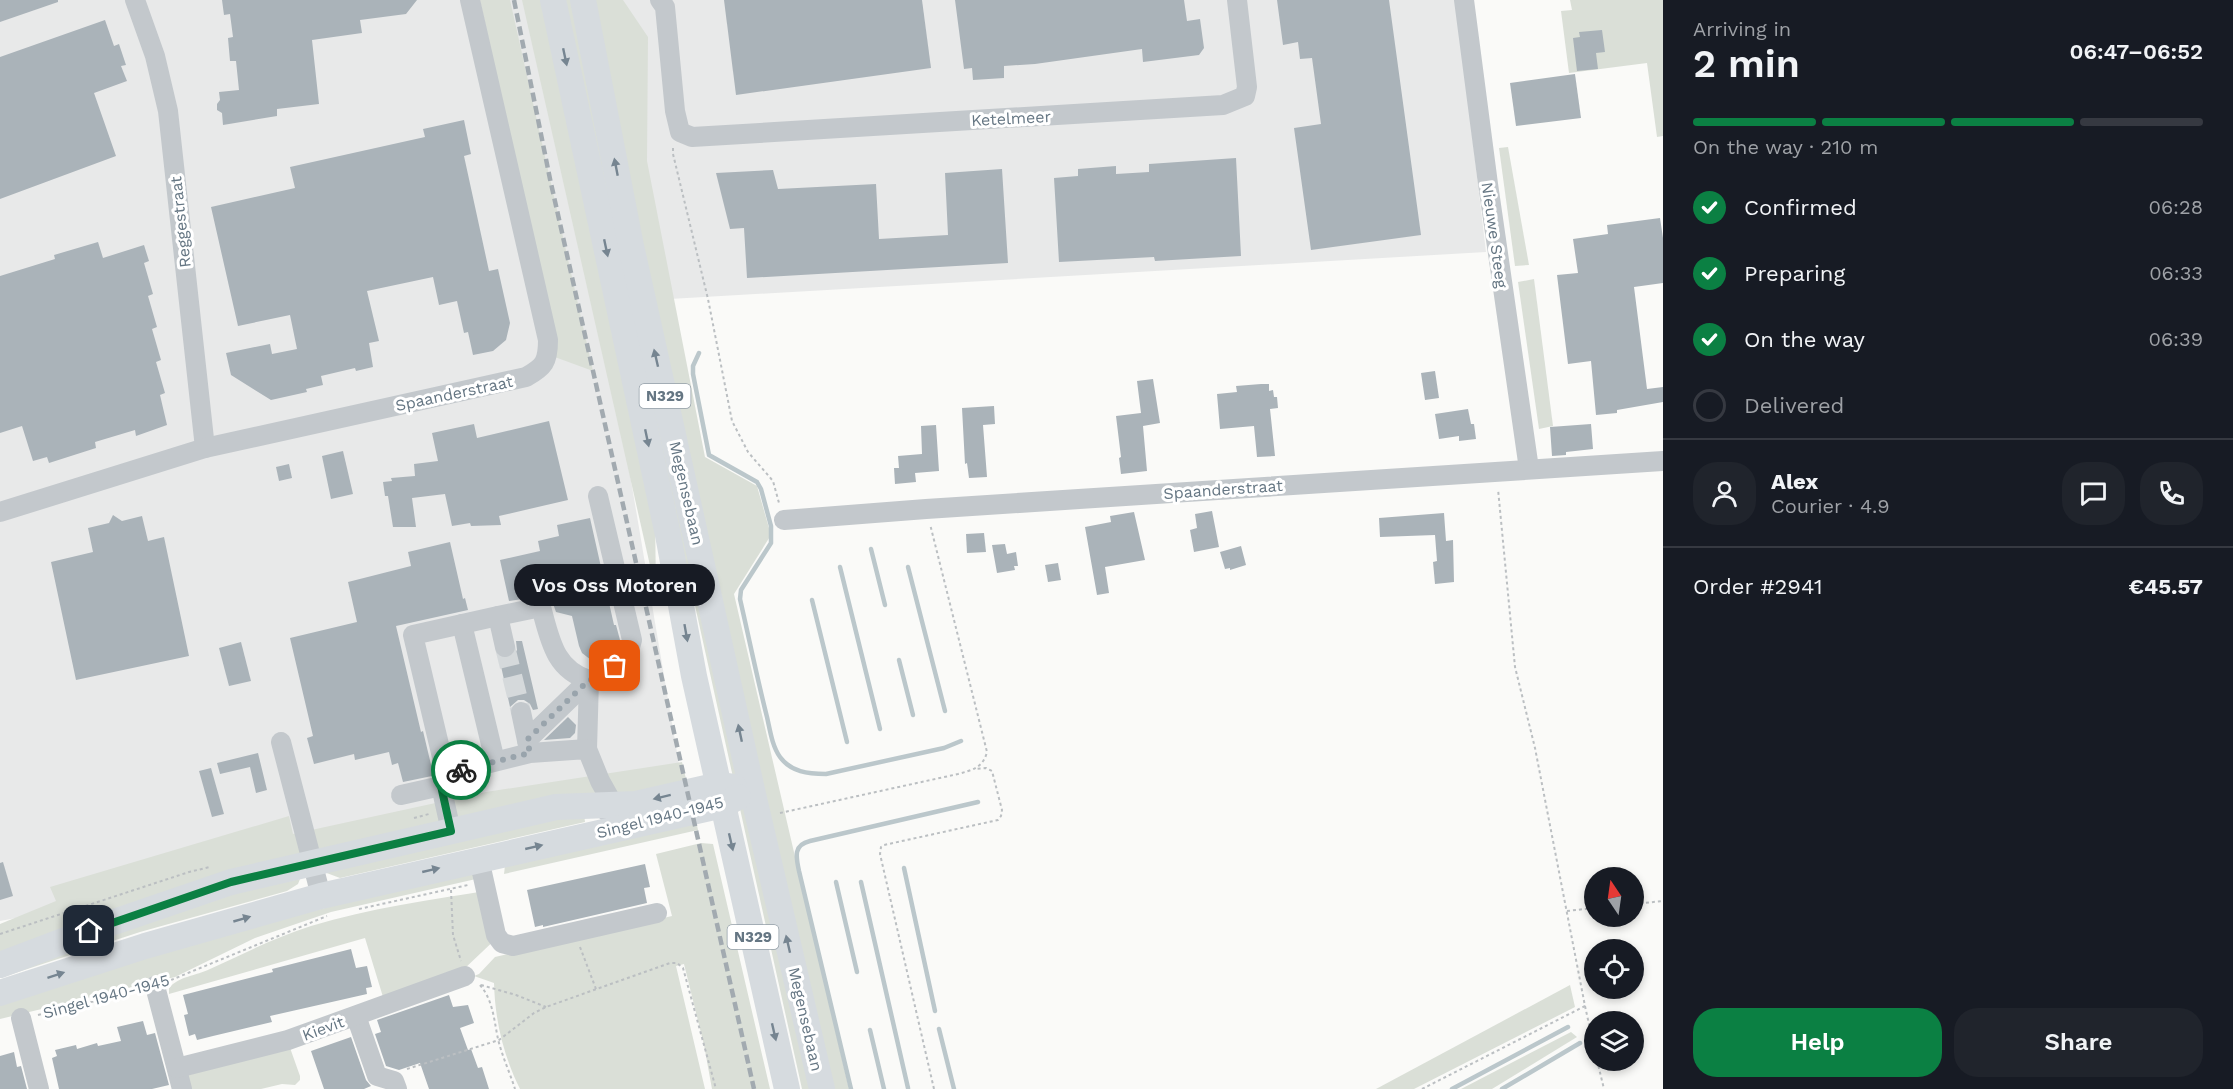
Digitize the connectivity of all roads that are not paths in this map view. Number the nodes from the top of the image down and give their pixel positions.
1 (135, 0) edge
2 (470, 0) edge
3 (553, 0) edge
4 (583, 0) edge
5 (660, 0) edge
6 (1237, 0) edge
7 (1464, 0) edge
8 (205, 448) junction
9 (1663, 461) edge
10 (1529, 469) junction
11 (598, 496) dead end
12 (0, 512) edge
13 (784, 520) road end
14 (498, 616) junction
15 (462, 624) junction
16 (505, 647) tunnel mouth
17 (589, 680) junction
18 (521, 712) tunnel mouth
19 (281, 742) dead end
20 (528, 746) junction
21 (587, 749) junction
22 (495, 761) junction
23 (443, 780) junction
24 (752, 790) junction
25 (401, 795) dead end
26 (721, 795) junction
27 (614, 806) junction
28 (451, 831) junction
29 (589, 834) junction
30 (479, 859) junction
31 (311, 864) junction
32 (324, 906) junction
33 (657, 913) dead end
34 (0, 965) edge
35 (473, 981) road end
36 (155, 986) road end
37 (0, 993) edge
38 (356, 1016) junction
39 (21, 1018) road end
40 (177, 1068) junction
41 (39, 1089) edge
42 (182, 1089) edge
43 (397, 1089) edge
44 (787, 1089) edge
45 (822, 1089) edge

1 - 8 street, Reggestraat
2 - 8 street, Spaanderstraat
3 -> 26 main road, Megensebaan / N329
24 -> 4 main road, Megensebaan / N329
5 - 6 street, Ketelmeer
7 - 10 street, Nieuwe Steeg
8 - 12 street, Spaanderstraat
9 - 10 street, Spaanderstraat
10 - 13 street, Spaanderstraat
11 - 17 street
14 - 15 street
14 - 16 street
14 - 17 street
15 - 22 street
15 - 23 street
17 - 20 street
17 - 21 street
18 - 20 street
19 - 31 street
20 - 21 street
20 - 22 street
21 - 27 street
22 - 23 street
23 - 25 street
23 - 28 street
24 - 26 main road, Singel 1940-1945
45 -> 24 main road, Megensebaan / N329
26 -> 27 main road, Singel 1940-1945
26 - 29 main road, Singel 1940-1945
26 -> 44 main road, Megensebaan / N329
27 - 28 main road, Singel 1940-1945
27 - 29 street
28 - 31 main road, Singel 1940-1945
30 -> 29 main road, Singel 1940-1945
32 -> 30 main road, Singel 1940-1945
30 - 33 street
31 - 32 street
31 - 34 main road, Singel 1940-1945
37 -> 32 main road, Singel 1940-1945
35 - 38 street, Kievit
36 - 40 street
38 - 40 street, Kievit
38 - 43 street
39 - 41 street
40 - 42 street

